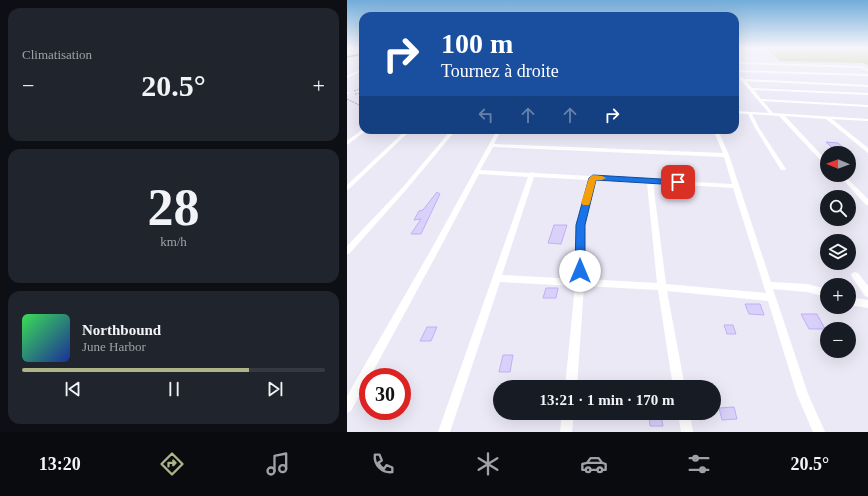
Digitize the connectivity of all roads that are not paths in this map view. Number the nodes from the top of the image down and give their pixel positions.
1 (739, 69) edge
2 (359, 71) edge
3 (739, 74) edge
4 (868, 75) edge
5 (347, 77) edge
6 (743, 80) junction
7 (868, 86) edge
8 (751, 89) junction
9 (868, 94) edge
10 (760, 100) junction
11 (868, 106) edge
12 (739, 112) edge
13 (749, 112) junction
14 (771, 114) junction
15 (780, 114) junction
16 (827, 117) junction
17 (868, 120) edge
18 (359, 134) edge
19 (405, 134) edge
20 (451, 134) edge
21 (497, 134) edge
22 (716, 134) edge
23 (347, 143) edge
24 (491, 145) junction
25 (868, 151) edge
26 (725, 155) junction
27 (820, 157) edge
28 (783, 169) dead end
29 (477, 172) junction
30 (532, 174) junction
31 (593, 178) junction
32 (650, 180) junction
33 (848, 182) edge
34 (735, 186) junction
35 (347, 188) edge
36 (868, 203) edge
37 (347, 251) edge
38 (855, 275) dead end
39 (496, 278) junction
40 (580, 283) junction
41 (767, 285) junction
42 (662, 287) junction
43 (820, 291) edge
44 (868, 293) edge
45 (770, 297) junction
46 (856, 302) edge
47 (868, 304) edge
48 (572, 380) edge
49 (678, 380) edge
50 (347, 406) edge
51 (567, 420) edge
52 (685, 420) edge
53 (444, 432) edge
54 (566, 432) edge
55 (687, 432) edge
56 (819, 432) edge

1 - 4 street
2 - 5 street
3 - 6 street
6 - 7 street
6 - 8 street
8 - 9 street
8 - 10 street
10 - 11 street
10 - 14 street
12 - 13 street
13 - 14 street
13 - 28 street
14 - 15 street
15 - 16 street
15 - 27 street
16 - 17 street
16 - 25 street
18 - 23 street
19 - 35 street
20 - 37 street
21 - 24 street
22 - 26 street
24 - 26 street
24 - 29 street
26 - 34 street
29 - 30 street
29 - 50 street
30 - 31 street
30 - 39 street
31 - 32 street
31 - 40 street
32 - 34 street
32 - 42 street
33 - 36 street
34 - 41 street
38 - 44 street
39 - 40 street
39 - 53 street
40 - 42 street
40 - 48 street
41 - 43 street
41 - 45 street
42 - 45 street
42 - 49 street
45 - 56 street
46 - 47 street
51 - 54 street
52 - 55 street

